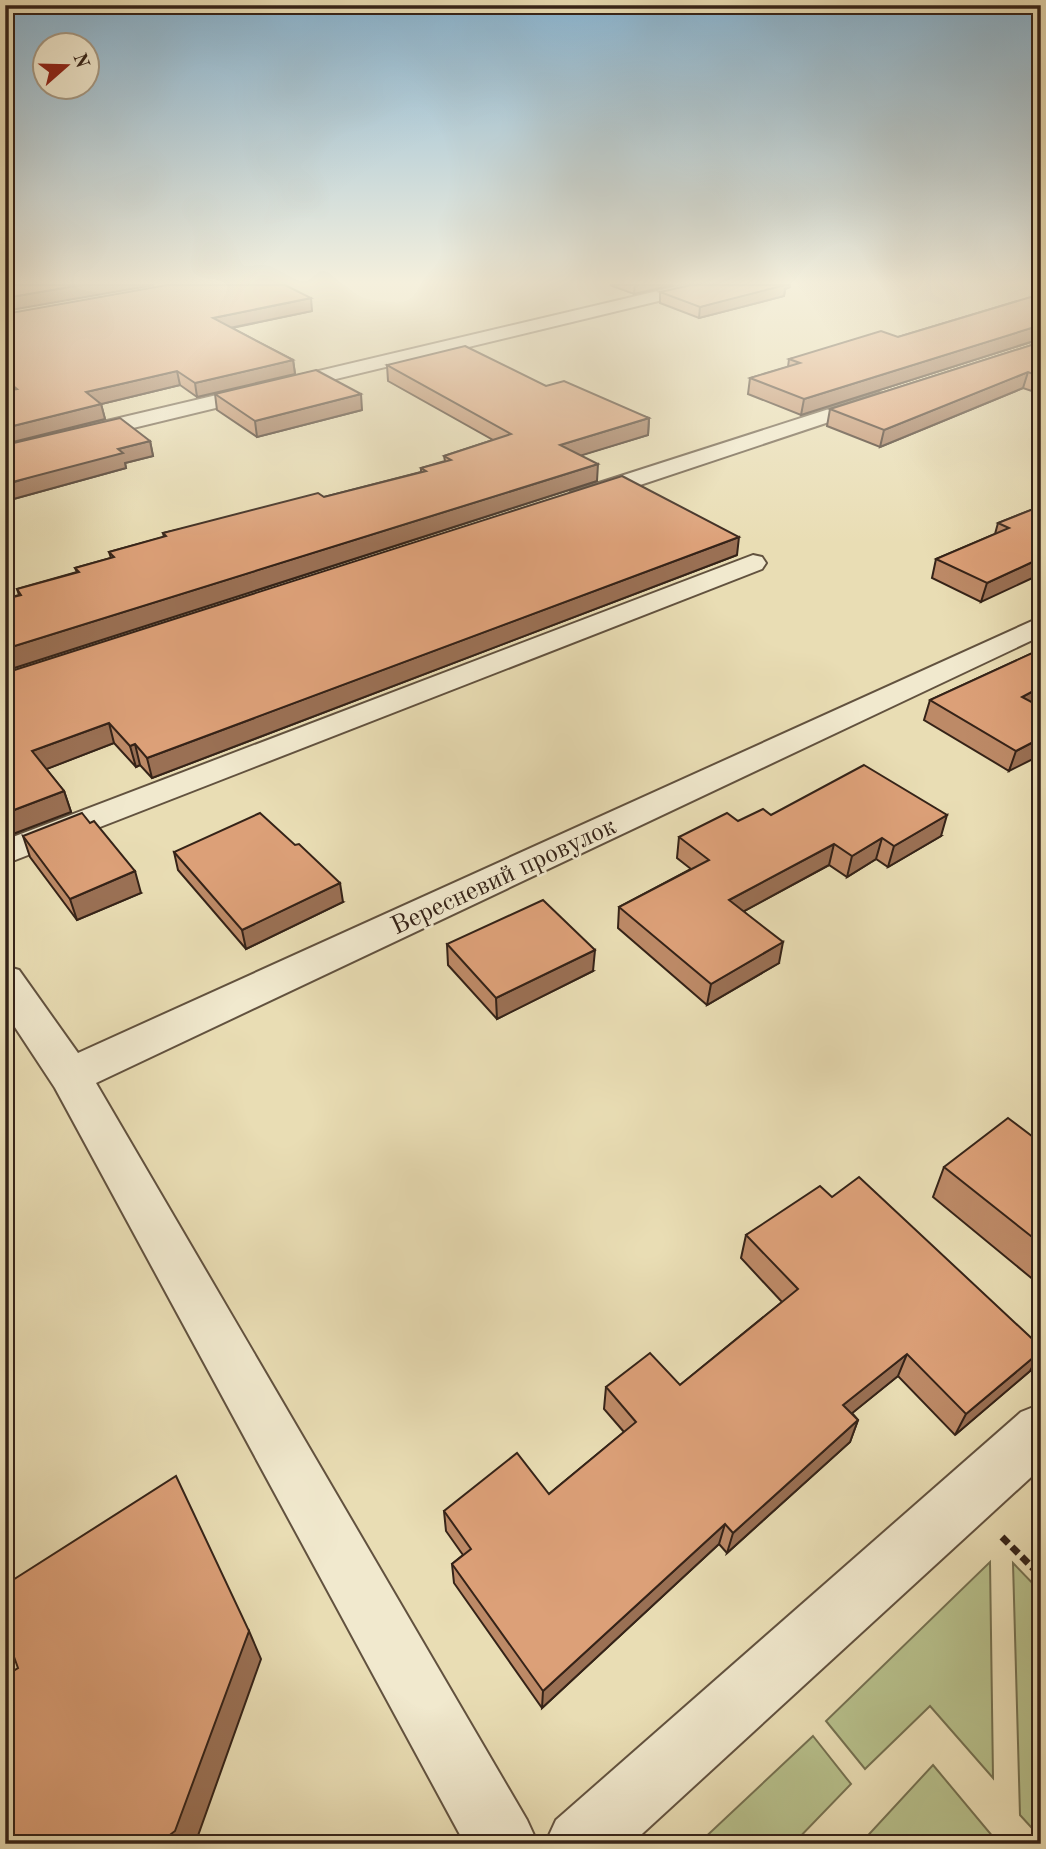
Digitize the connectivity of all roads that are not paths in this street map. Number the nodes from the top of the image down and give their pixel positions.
1 (343, 371) edge
2 (908, 390) edge
3 (5, 452) edge
4 (563, 502) edge
5 (753, 563) dead end
6 (1041, 625) edge
7 (5, 853) edge
8 (5, 980) edge
9 (70, 1076) junction
10 (1041, 1431) edge
11 (503, 1844) edge
12 (580, 1844) edge

1 - 3 street
2 - 4 street
5 - 7 street
6 - 9 street, Вересневий провулок
8 - 9 street
9 - 11 street
10 - 12 street

